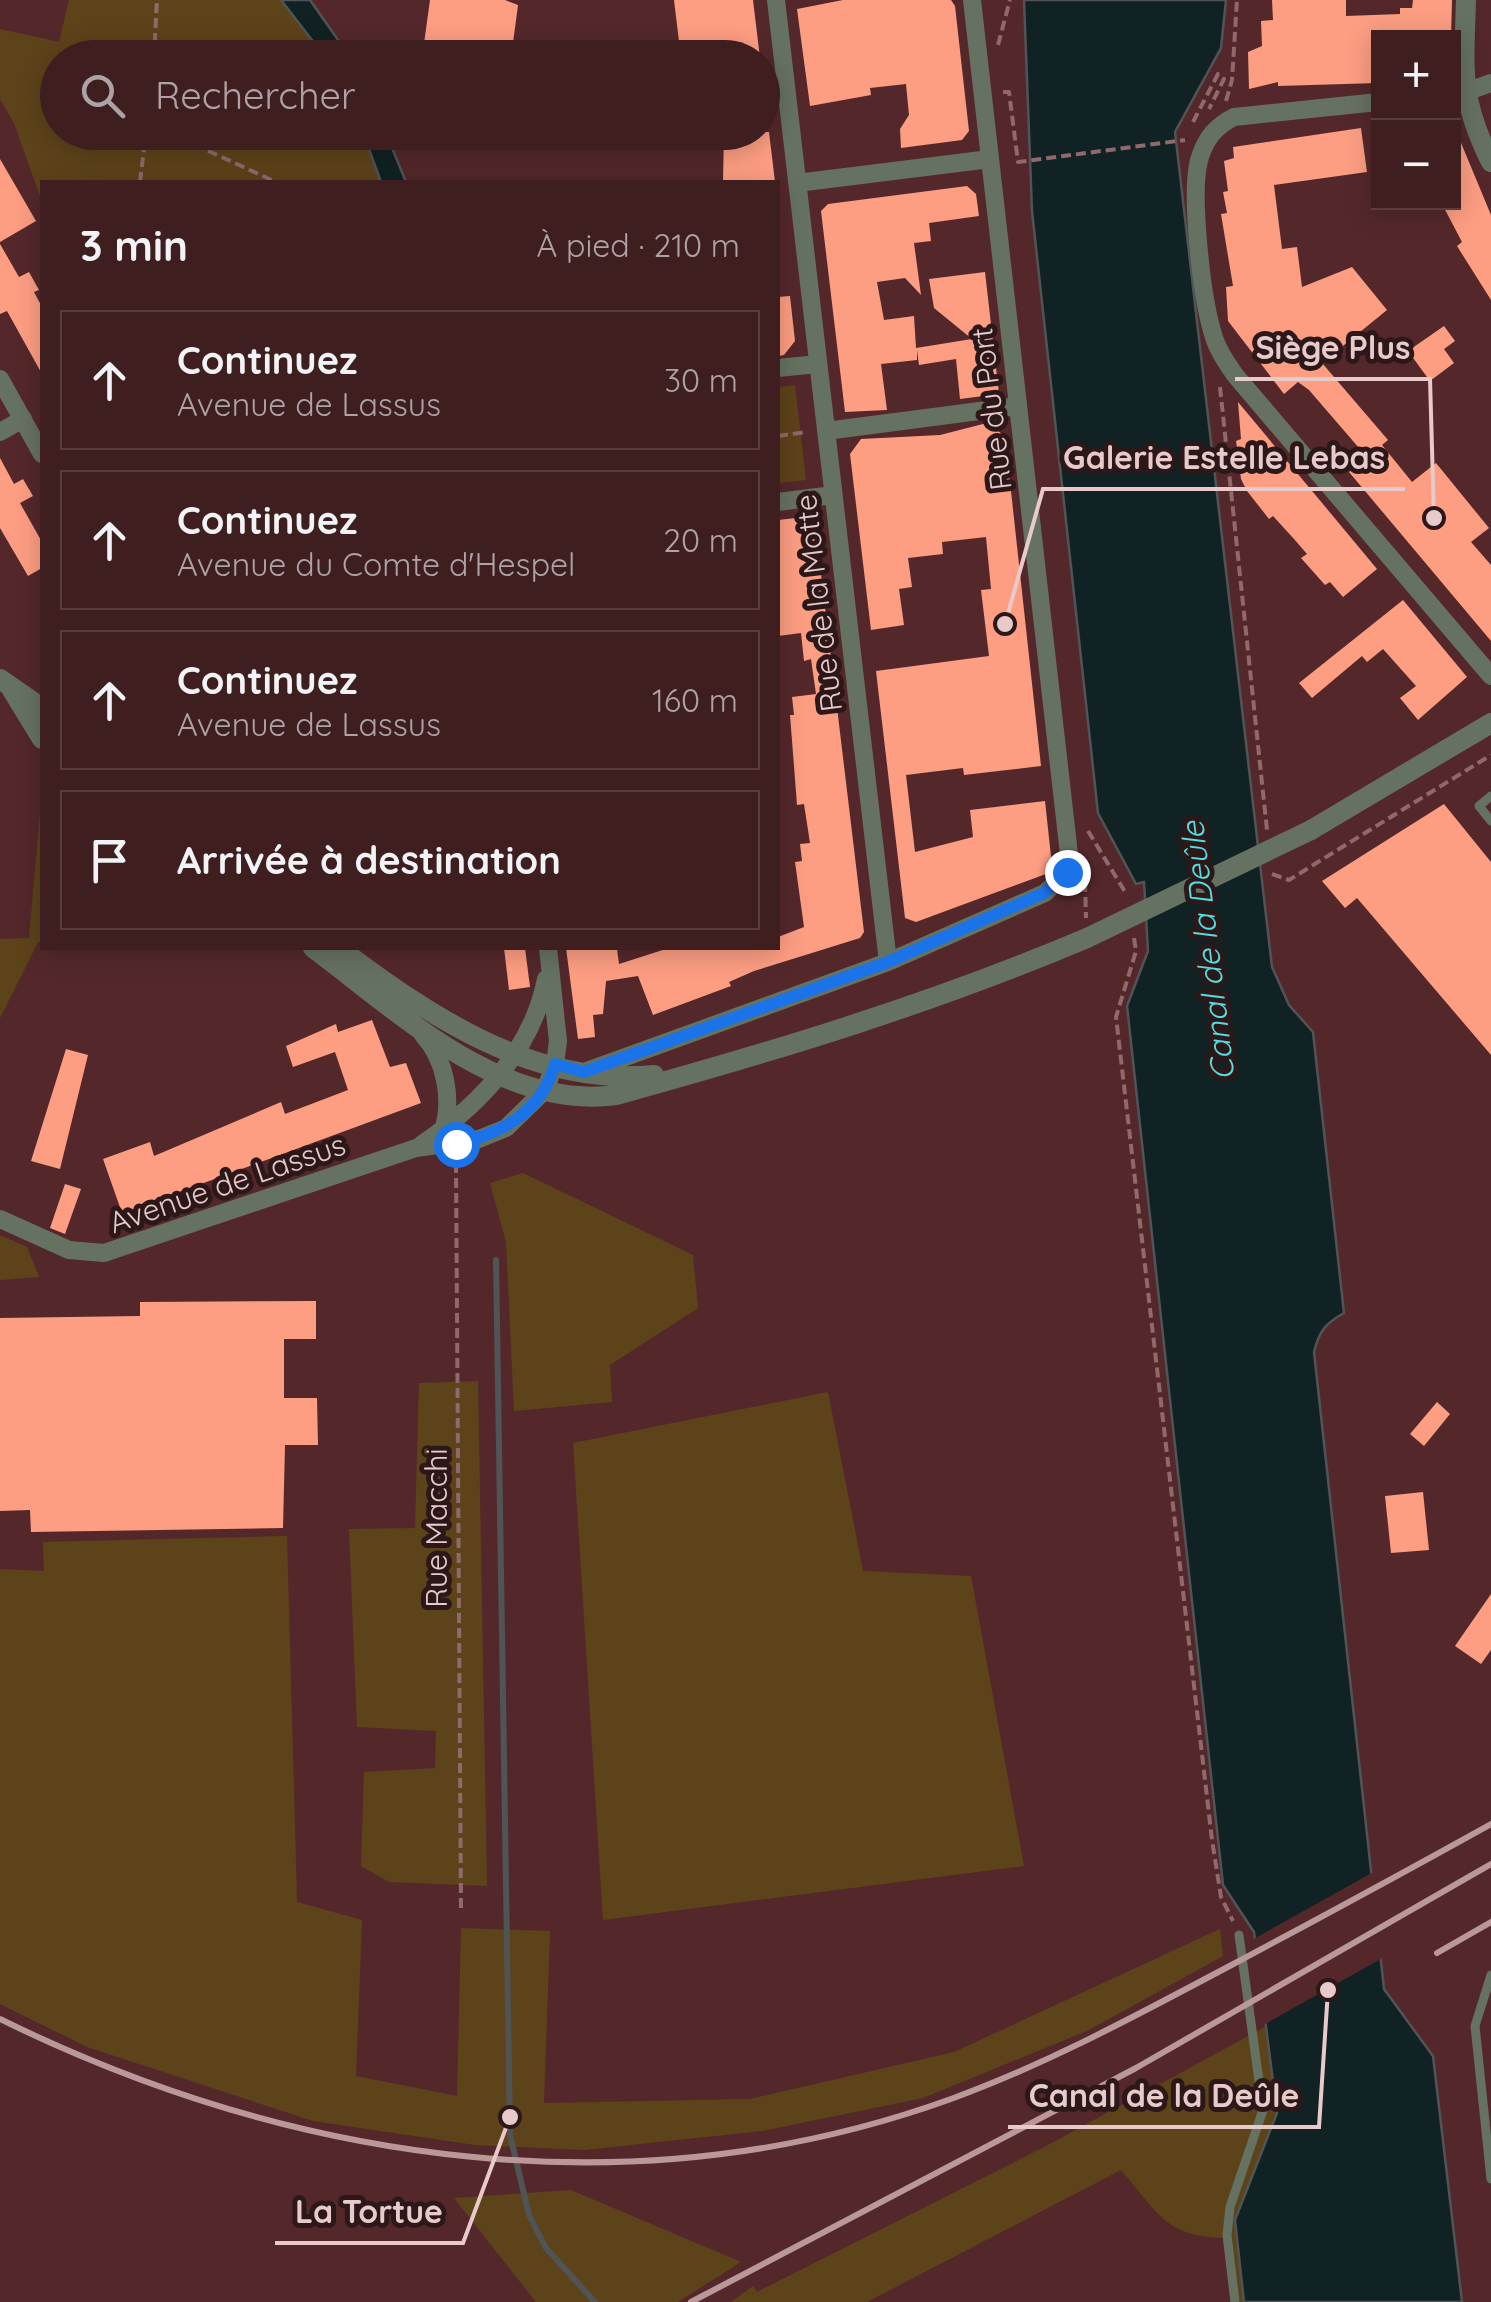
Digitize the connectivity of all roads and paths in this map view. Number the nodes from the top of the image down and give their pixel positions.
1 (157, 0) edge
2 (776, 0) edge
3 (972, 0) edge
4 (1237, 0) edge
5 (1466, 0) edge
6 (155, 40) edge
7 (1461, 67) edge
8 (1224, 78) dead end
9 (1491, 83) edge
10 (1001, 92) dead end
11 (1461, 93) edge
12 (1461, 99) edge
13 (1371, 103) edge
14 (1224, 107) dead end
15 (144, 150) edge
16 (207, 150) edge
17 (990, 159) junction
18 (1491, 162) edge
19 (140, 180) edge
20 (272, 180) edge
21 (797, 184) junction
22 (1220, 352) junction
23 (818, 364) junction
24 (780, 368) edge
25 (0, 379) edge
26 (1018, 406) junction
27 (22, 419) junction
28 (826, 431) junction
29 (0, 432) edge
30 (806, 432) dead end
31 (780, 436) edge
32 (40, 450) edge
33 (833, 495) junction
34 (780, 502) edge
35 (1491, 676) edge
36 (6, 684) edge
37 (40, 707) edge
38 (1491, 723) edge
39 (40, 736) edge
40 (1491, 755) edge
41 (1491, 796) edge
42 (1491, 820) edge
43 (1268, 838) dead end
44 (1270, 857) dead end
45 (1076, 876) junction
46 (1119, 879) dead end
47 (1131, 901) dead end
48 (1086, 928) junction
49 (1134, 935) dead end
50 (317, 950) edge
51 (342, 950) edge
52 (548, 953) edge
53 (888, 962) junction
54 (402, 1014) junction
55 (514, 1052) junction
56 (555, 1064) junction
57 (705, 1067) junction
58 (584, 1072) junction
59 (500, 1074) junction
60 (545, 1090) junction
61 (449, 1136) junction
62 (0, 1220) edge
63 (461, 1912) dead end
64 (1240, 1935) joint
65 (1491, 1975) edge
66 (1491, 2180) edge
67 (1235, 2302) edge

1 - 6 path
2 - 21 street, Rue de la Motte
3 - 17 street, Rue du Port
4 - 14 path
5 - 7 street
8 - 10 path
9 - 11 street
12 - 18 street
13 - 22 street
15 - 19 path
16 - 20 path
17 - 21 street
17 - 26 street, Rue du Port
21 - 23 street, Rue de la Motte
22 - 35 street
22 - 43 path
23 - 24 street
23 - 28 street, Rue de la Motte
25 - 27 street
26 - 28 street
26 - 45 street, Rue du Port
27 - 29 street
27 - 32 street
28 - 33 street, Rue de la Motte
30 - 31 path
33 - 34 street
33 - 53 street, Rue de la Motte
36 - 37 street
36 - 39 street
38 - 48 street, bridge
40 - 44 path
41 - 42 lane
45 - 48 path
45 - 53 street
46 - 47 path
48 - 57 street
49 - 64 path
50 - 54 street
51 - 55 street
52 - 55 street, Avenue de Lassus
52 - 56 street
53 - 58 street
54 - 59 street
54 - 61 street
55 - 56 street
55 - 59 street, Avenue de Lassus
56 - 58 street
56 - 60 street
57 - 58 street
57 - 60 street
59 - 60 street
59 - 61 street, Avenue de Lassus
60 - 61 street, Avenue de Lassus
61 - 62 street, Avenue de Lassus
61 - 63 path, Rue Macchi
64 - 67 lane
65 - 66 lane

